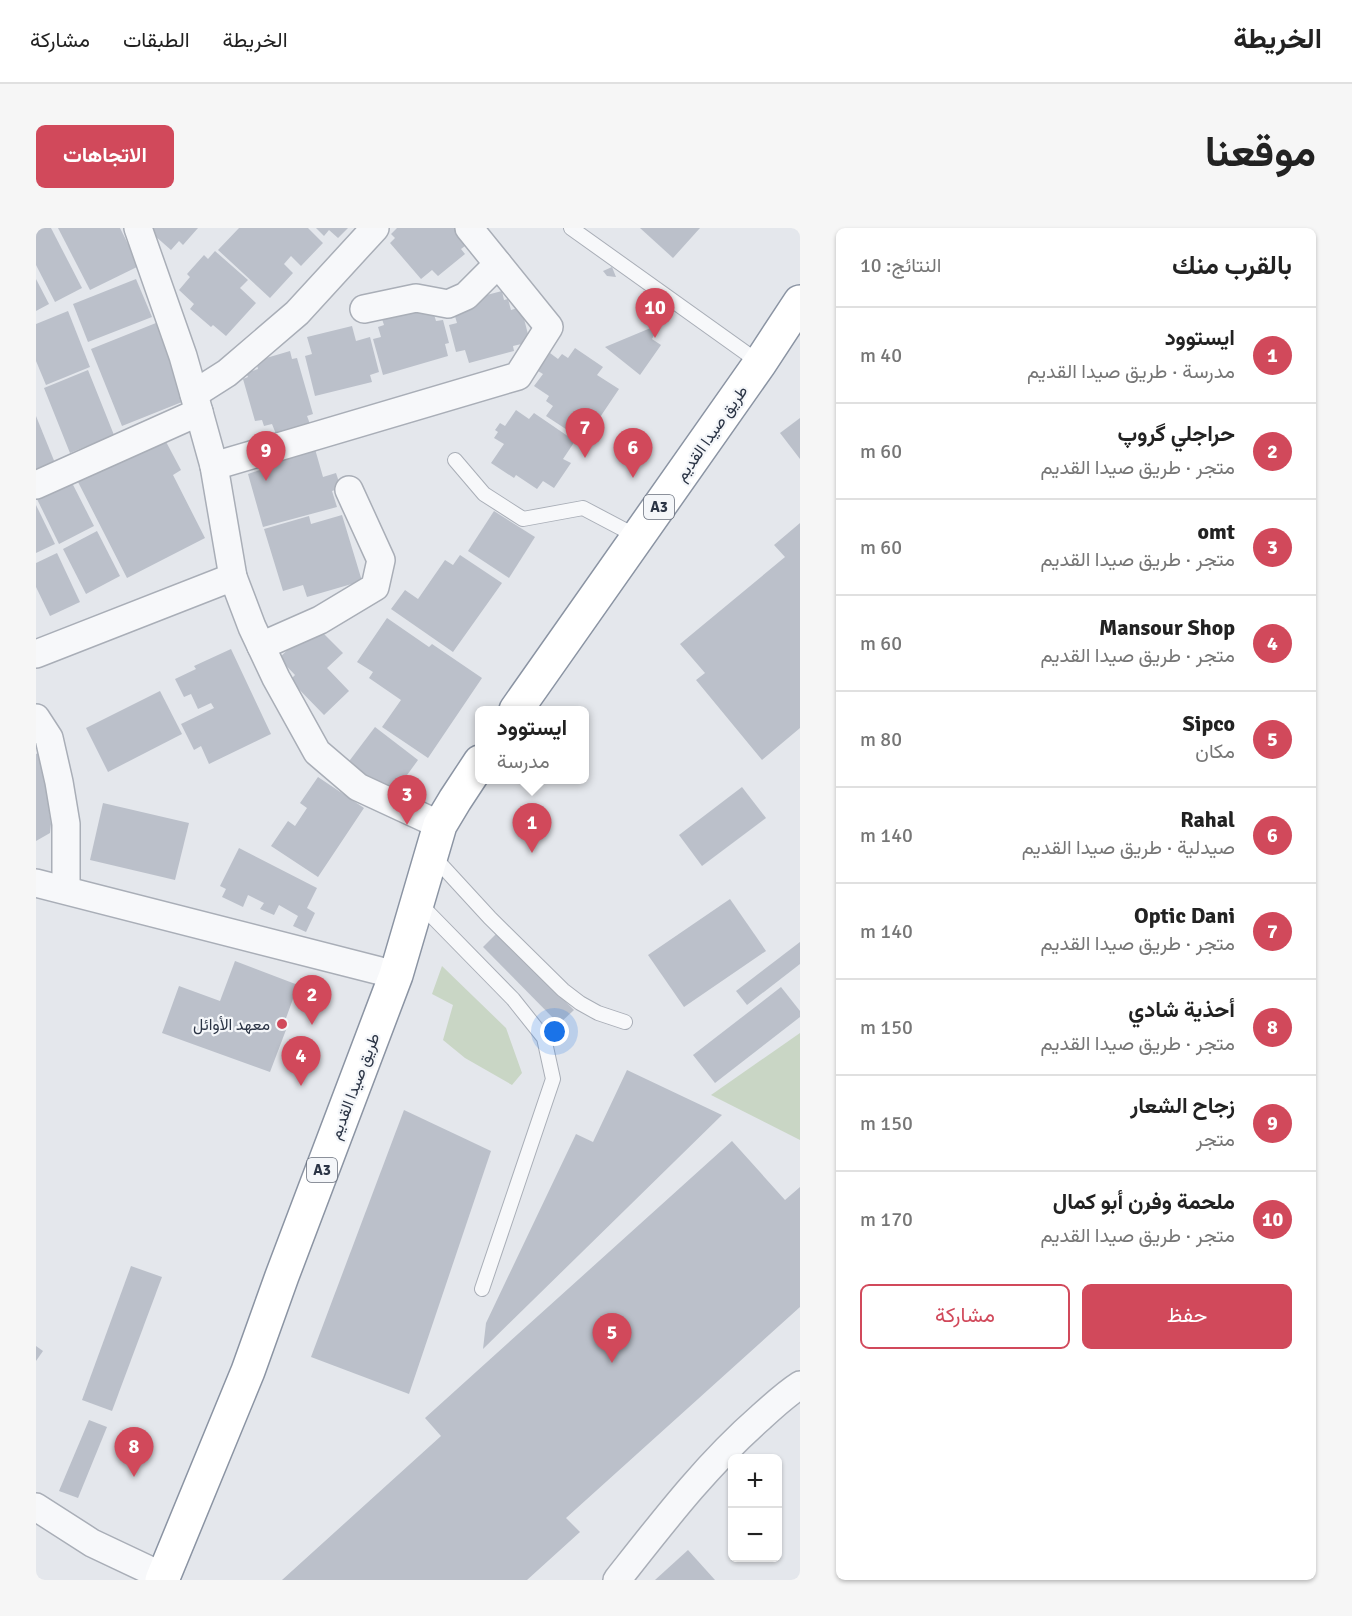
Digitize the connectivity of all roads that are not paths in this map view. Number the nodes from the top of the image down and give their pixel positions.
1 (138, 228) edge
2 (375, 228) edge
3 (469, 228) edge
4 (571, 228) edge
5 (498, 264) junction
6 (800, 302) edge
7 (364, 309) dead end
8 (760, 363) junction
9 (197, 403) junction
10 (455, 460) dead end
11 (214, 466) junction
12 (36, 485) edge
13 (349, 490) dead end
14 (638, 537) junction
15 (234, 578) junction
16 (261, 646) junction
17 (36, 654) edge
18 (520, 706) edge
19 (36, 718) edge
20 (475, 769) edge
21 (436, 840) junction
22 (36, 883) edge
23 (66, 890) junction
24 (417, 902) junction
25 (396, 975) junction
26 (625, 1022) dead end
27 (482, 1289) dead end
28 (800, 1385) edge
29 (36, 1507) edge
30 (163, 1578) edge
31 (617, 1580) edge

1 - 9 street
2 - 9 street
3 - 5 street
4 - 8 lane
5 - 7 street
5 - 11 street
6 - 8 highway, طريق صيدا القديم / A3
8 - 14 highway, طريق صيدا القديم / A3
9 - 11 street
9 - 12 street
10 - 14 lane
11 - 15 street
13 - 16 street
14 - 18 highway, طريق صيدا القديم / A3
15 - 16 street
15 - 17 street
16 - 21 street
19 - 23 street
20 - 21 highway, طريق صيدا القديم / A3
21 - 24 highway, طريق صيدا القديم / A3
21 - 26 lane
22 - 23 street
23 - 25 street
24 - 25 highway, طريق صيدا القديم / A3
24 - 27 lane
25 - 30 highway, طريق صيدا القديم / A3
28 - 31 street
29 - 30 street

